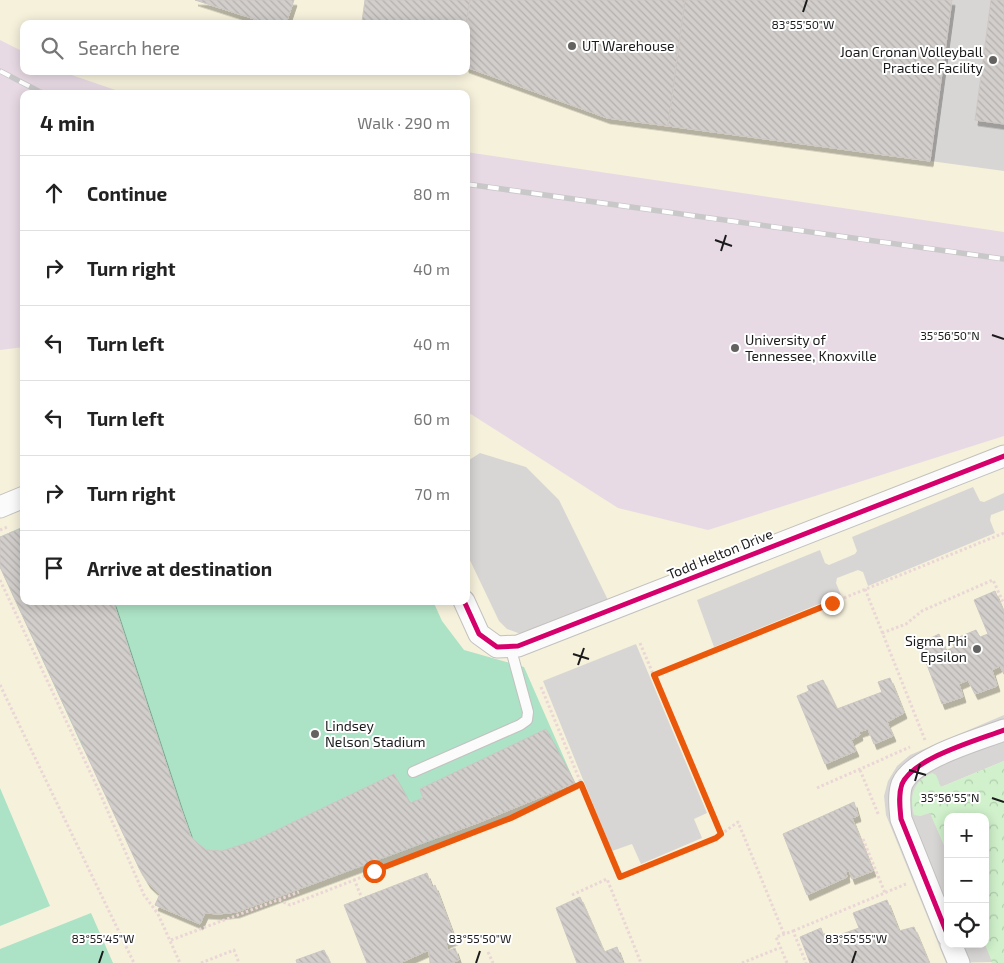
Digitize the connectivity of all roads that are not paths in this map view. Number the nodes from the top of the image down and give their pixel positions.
1 (1004, 456) edge
2 (20, 499) edge
3 (0, 507) edge
4 (466, 605) edge
5 (510, 646) junction
6 (1004, 730) edge
7 (413, 772) dead end
8 (944, 926) edge
9 (953, 948) edge
10 (959, 963) edge

1 - 5 street, Todd Helton Drive
2 - 3 street
4 - 5 street, Todd Helton Drive
5 - 7 lane
6 - 8 street
9 - 10 street

